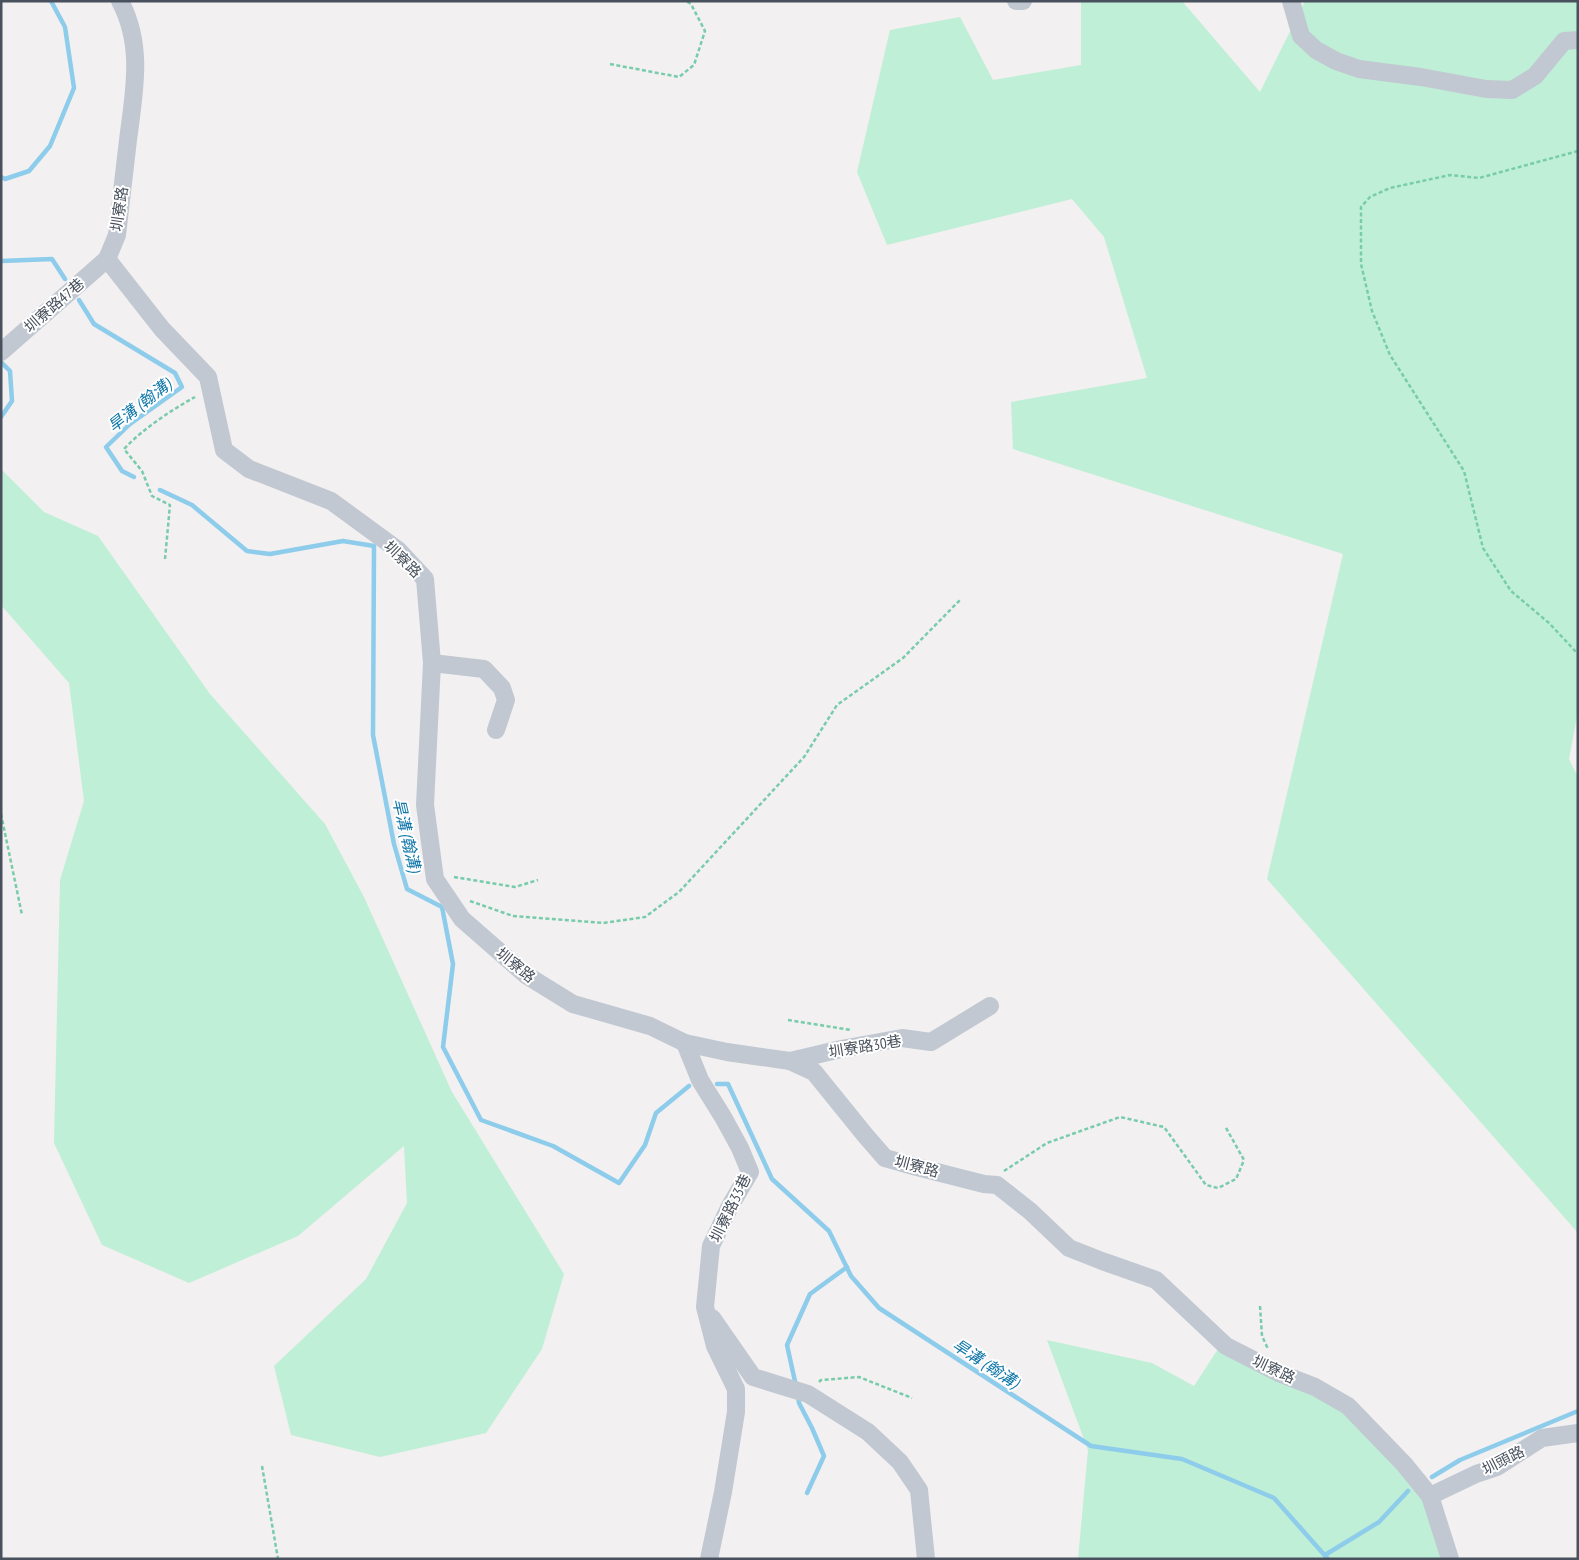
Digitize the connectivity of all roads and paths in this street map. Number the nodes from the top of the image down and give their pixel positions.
1 (120, 1) edge
2 (686, 1) edge
3 (1016, 1) edge
4 (1022, 1) edge
5 (1291, 1) edge
6 (1578, 40) edge
7 (610, 64) dead end
8 (1578, 151) edge
9 (107, 259) junction
10 (1, 352) edge
11 (211, 389) junction
12 (165, 559) dead end
13 (960, 600) dead end
14 (1578, 654) edge
15 (432, 663) junction
16 (496, 730) dead end
17 (1, 814) edge
18 (435, 879) junction
19 (538, 880) dead end
20 (469, 900) dead end
21 (22, 914) dead end
22 (990, 1006) dead end
23 (788, 1020) dead end
24 (684, 1043) junction
25 (861, 1046) junction
26 (790, 1061) junction
27 (1225, 1126) dead end
28 (984, 1184) junction
29 (1260, 1306) dead end
30 (705, 1307) junction
31 (1279, 1373) junction
32 (808, 1394) junction
33 (912, 1398) dead end
34 (1578, 1434) edge
35 (262, 1466) dead end
36 (1430, 1496) junction
37 (278, 1559) edge
38 (709, 1559) edge
39 (926, 1559) edge
40 (1450, 1559) edge

1 - 9 street, 圳寮路
2 - 7 path
3 - 4 street
5 - 6 street
8 - 14 path
9 - 10 street, 圳寮路47巷
9 - 11 street, 圳寮路
11 - 12 path
11 - 15 street, 圳寮路
13 - 20 path
15 - 16 street
15 - 18 street, 圳寮路
17 - 21 path
18 - 19 path
18 - 24 street, 圳寮路
22 - 25 street, 圳寮路30巷
23 - 25 path
24 - 26 street, 圳寮路
24 - 30 street, 圳寮路33巷
25 - 26 street, 圳寮路30巷
26 - 28 street, 圳寮路
27 - 28 path
28 - 31 street, 圳寮路
29 - 31 path
30 - 32 street
30 - 38 street, 圳寮路33巷
31 - 36 street, 圳寮路
32 - 33 path
32 - 39 street
34 - 36 street, 圳頭路
35 - 37 path
36 - 40 street, 圳寮路

